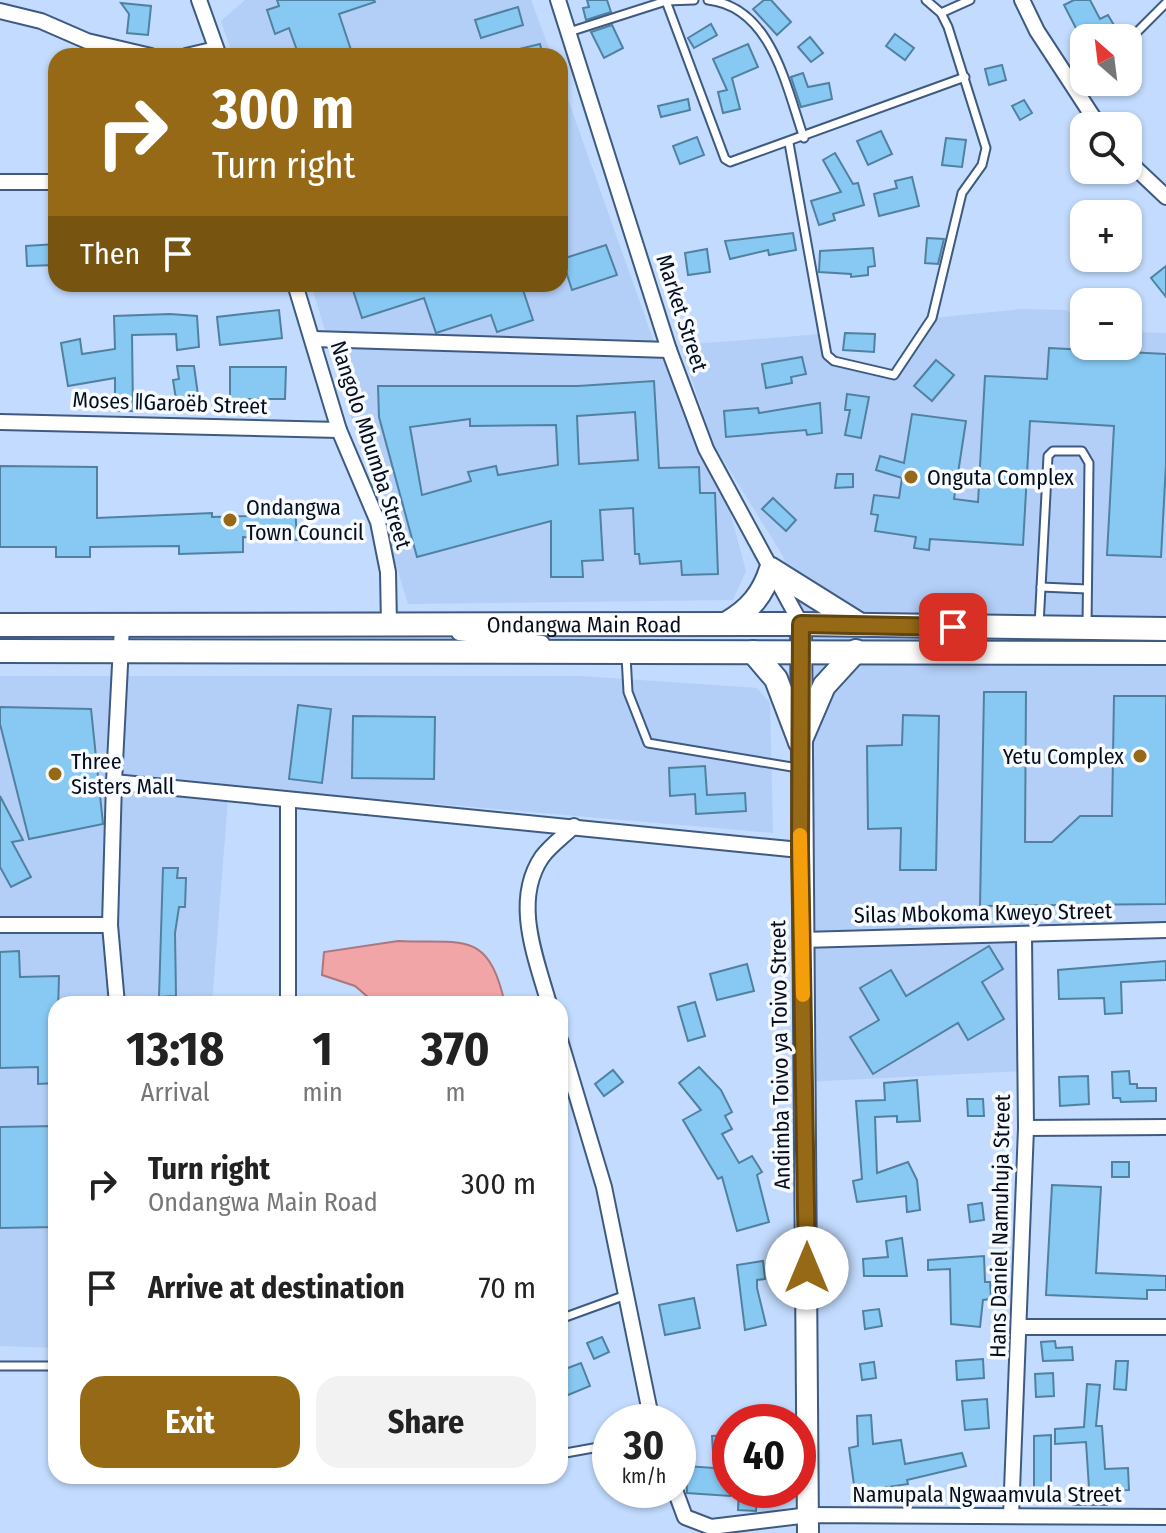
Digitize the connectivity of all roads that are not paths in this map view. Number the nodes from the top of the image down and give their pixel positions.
1 (199, 0) edge
2 (558, 0) edge
3 (694, 0) edge
4 (708, 0) edge
5 (926, 0) edge
6 (970, 0) edge
7 (1022, 0) edge
8 (666, 1) edge
9 (1166, 3) edge
10 (0, 11) edge
11 (941, 13) junction
12 (1142, 27) edge
13 (569, 32) junction
14 (117, 48) edge
15 (216, 48) edge
16 (965, 77) junction
17 (1068, 80) joint
18 (1090, 112) edge
19 (804, 138) junction
20 (789, 143) junction
21 (1142, 174) edge
22 (0, 182) edge
23 (48, 182) edge
24 (1166, 197) edge
25 (298, 292) edge
26 (313, 339) junction
27 (669, 350) junction
28 (0, 422) edge
29 (339, 430) junction
30 (771, 569) junction
31 (1041, 587) junction
32 (1087, 589) junction
33 (726, 624) junction
34 (801, 624) junction
35 (0, 625) edge
36 (389, 625) junction
37 (860, 625) junction
38 (122, 626) junction
39 (1039, 627) junction
40 (1166, 629) edge
41 (1087, 630) junction
42 (0, 651) edge
43 (856, 651) junction
44 (753, 652) junction
45 (800, 652) junction
46 (120, 653) junction
47 (625, 653) junction
48 (1166, 653) edge
49 (800, 742) junction
50 (800, 769) junction
51 (114, 782) junction
52 (288, 801) junction
53 (574, 826) junction
54 (800, 850) junction
55 (0, 925) edge
56 (110, 925) junction
57 (1166, 930) edge
58 (1024, 936) junction
59 (802, 940) junction
60 (116, 996) edge
61 (288, 996) edge
62 (547, 996) edge
63 (568, 1067) edge
64 (1166, 1127) edge
65 (1026, 1128) junction
66 (626, 1295) junction
67 (568, 1316) edge
68 (1021, 1327) junction
69 (1166, 1327) edge
70 (0, 1366) edge
71 (48, 1366) edge
72 (648, 1404) edge
73 (592, 1448) edge
74 (568, 1453) edge
75 (682, 1508) edge
76 (1011, 1516) junction
77 (1166, 1517) edge
78 (808, 1524) edge

1 - 15 street
2 - 13 street, Market Street
3 - 8 lane
4 - 19 lane
5 - 11 lane
6 - 11 lane
7 - 17 street
8 - 13 lane
8 - 20 lane
9 - 12 lane
10 - 14 street
11 - 16 lane
13 - 27 street, Market Street
16 - 19 lane
16 - 20 lane
17 - 18 street
19 - 20 lane
21 - 24 street
22 - 23 street
25 - 26 street, Nangolo Mbumba Street
26 - 27 street
26 - 29 street, Nangolo Mbumba Street
27 - 30 street, Market Street
28 - 29 street, Moses ǁGaroëb Street
29 - 36 street, Nangolo Mbumba Street
30 - 33 main road
30 - 34 street, Market Street
30 - 37 main road
31 - 32 lane
31 - 32 lane
31 - 39 lane
32 - 41 lane
33 - 34 main road, Ondangwa Main Road
33 - 36 main road, Ondangwa Main Road
34 - 37 main road, Ondangwa Main Road
34 - 45 street, Andimba Toivo ya Toivo Street
35 - 38 main road, Ondangwa Main Road
36 - 38 main road, Ondangwa Main Road
36 - 47 street
37 - 39 main road, Ondangwa Main Road
38 - 46 street
39 - 41 main road, Ondangwa Main Road
40 - 41 main road, Ondangwa Main Road
42 - 46 main road, Ondangwa Main Road
43 - 45 main road, Ondangwa Main Road
43 - 48 main road, Ondangwa Main Road
43 - 49 main road
44 - 45 main road, Ondangwa Main Road
44 - 47 main road, Ondangwa Main Road
44 - 49 main road
45 - 49 street, Andimba Toivo ya Toivo Street
46 - 47 main road, Ondangwa Main Road
46 - 51 street
47 - 50 lane
49 - 50 street, Andimba Toivo ya Toivo Street
50 - 54 street, Andimba Toivo ya Toivo Street
51 - 52 street
51 - 56 street
52 - 53 street
52 - 61 street
53 - 54 street
53 - 62 street
54 - 59 street, Andimba Toivo ya Toivo Street
55 - 56 street
56 - 60 street
57 - 58 street, Silas Mbokoma Kweyo Street
58 - 59 street, Silas Mbokoma Kweyo Street
58 - 65 street, Hans Daniel Namuhuja Street
59 - 78 street, Andimba Toivo ya Toivo Street
63 - 66 street
64 - 65 street
65 - 68 street, Hans Daniel Namuhuja Street
66 - 67 lane
66 - 72 street
68 - 69 street
68 - 76 street, Hans Daniel Namuhuja Street
70 - 71 lane
73 - 74 lane
75 - 78 street, Namupala Ngwaamvula Street
76 - 77 street, Namupala Ngwaamvula Street
76 - 78 street, Namupala Ngwaamvula Street

